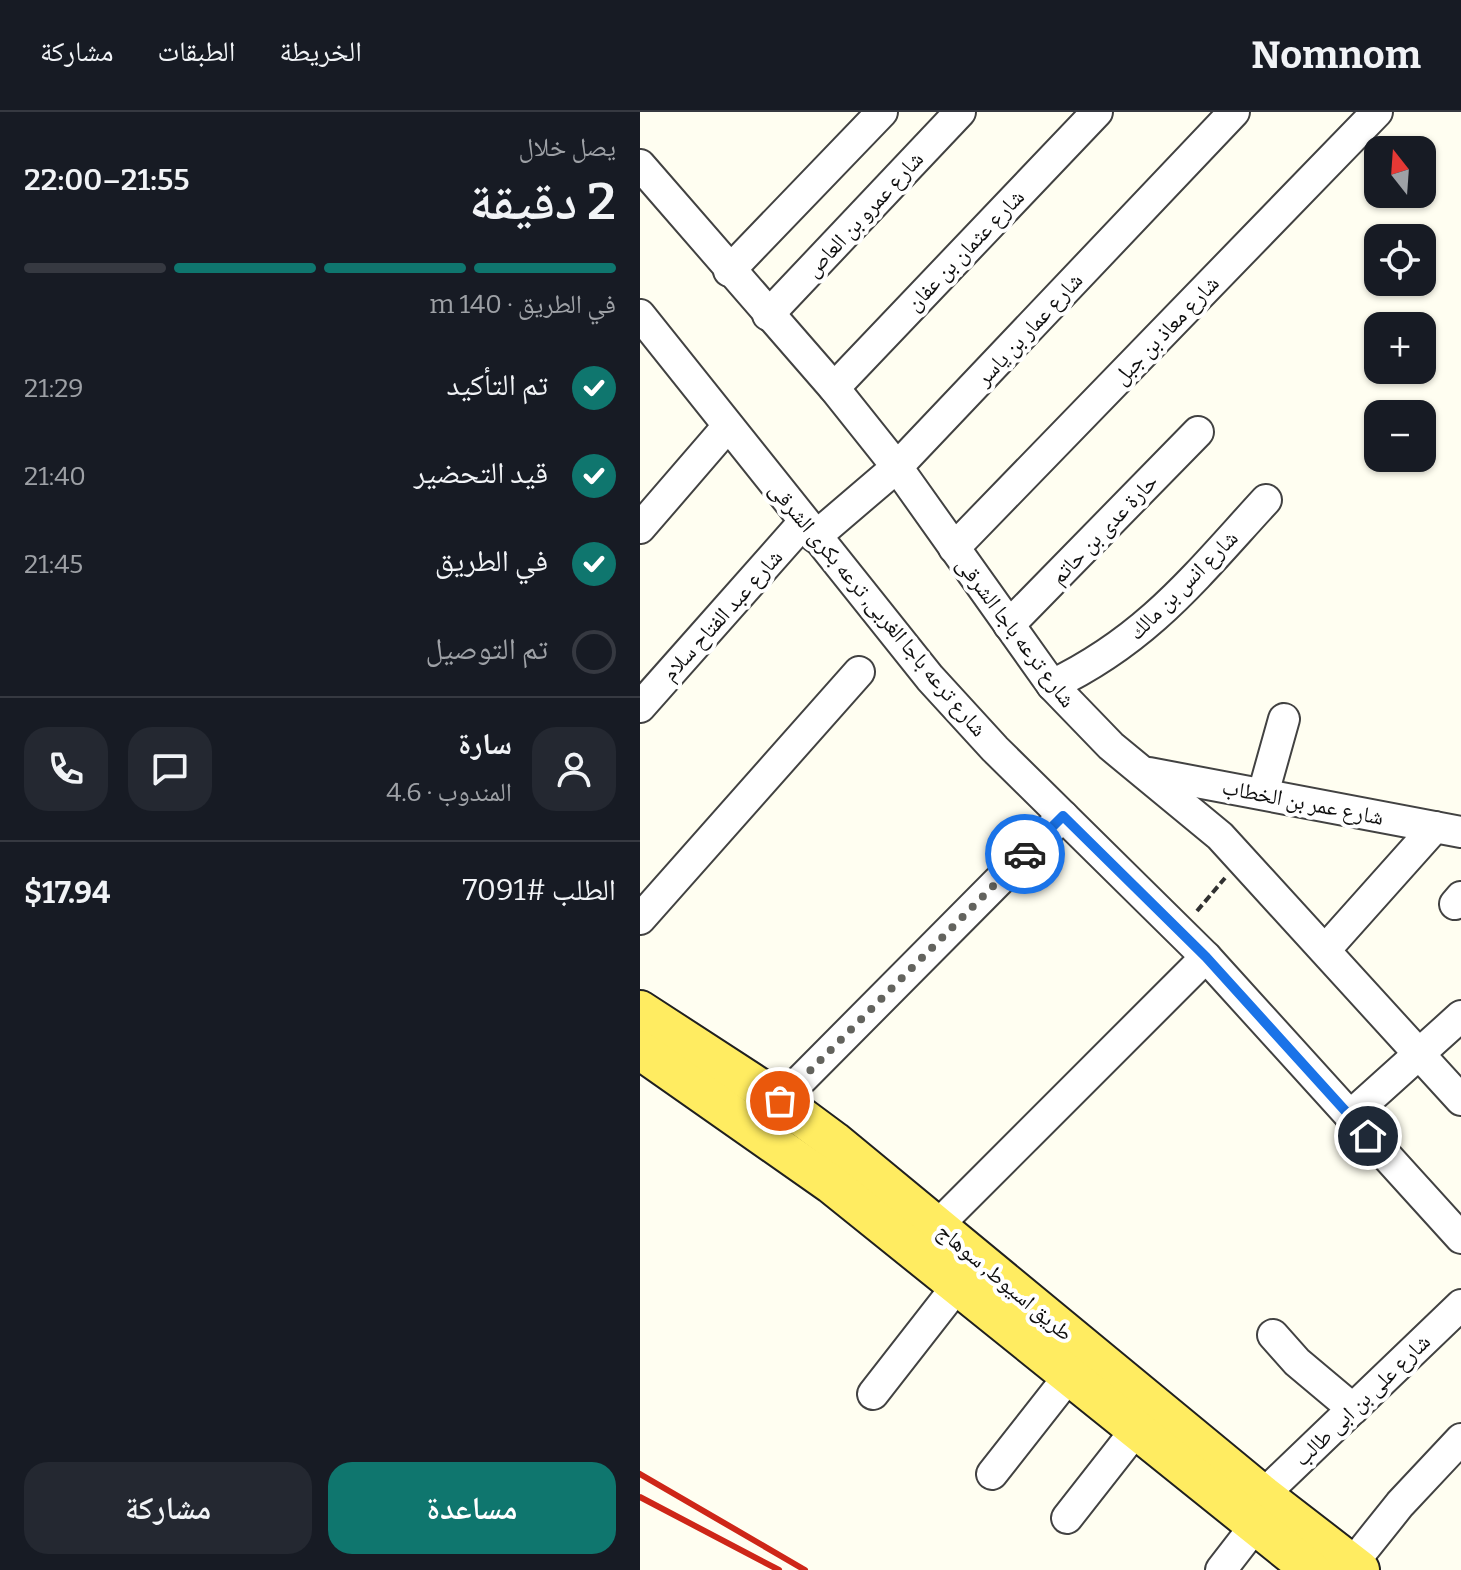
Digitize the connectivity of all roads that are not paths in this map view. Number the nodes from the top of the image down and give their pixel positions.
1 (882, 112) edge
2 (960, 112) edge
3 (1097, 112) edge
4 (1234, 112) edge
5 (1377, 112) edge
6 (640, 165) edge
7 (729, 271) junction
8 (768, 315) junction
9 (644, 329) edge
10 (834, 388) junction
11 (728, 426) junction
12 (1198, 432) dead end
13 (897, 467) junction
14 (1266, 500) dead end
15 (640, 528) edge
16 (809, 530) junction
17 (954, 548) junction
18 (1009, 625) junction
19 (859, 672) dead end
20 (1052, 685) junction
21 (640, 707) edge
22 (1284, 719) dead end
23 (1144, 772) junction
24 (1263, 794) junction
25 (1063, 816) junction
26 (1453, 826) edge
27 (640, 919) edge
28 (1326, 949) junction
29 (1206, 957) junction
30 (640, 1010) edge
31 (1461, 1016) edge
32 (656, 1047) edge
33 (1422, 1054) junction
34 (734, 1092) junction
35 (1461, 1100) edge
36 (780, 1101) junction
37 (1350, 1116) junction
38 (938, 1225) junction
39 (1461, 1238) edge
40 (958, 1285) junction
41 (1461, 1305) edge
42 (1273, 1335) dead end
43 (1069, 1376) junction
44 (873, 1394) dead end
45 (1353, 1409) junction
46 (1136, 1430) junction
47 (1461, 1439) edge
48 (992, 1474) dead end
49 (1259, 1511) junction
50 (1067, 1518) dead end
51 (1356, 1567) edge
52 (1221, 1570) edge
53 (1311, 1570) edge

1 - 7 street
2 - 8 street, شارع عمرو بن العاص
3 - 10 street, شارع عثمان بن عفان
4 - 13 street, شارع عمار بن ياسر
5 - 17 street, شارع معاذ بن جبل
6 - 7 street, شارع ترعه باجا الشرقى
7 - 8 street, شارع ترعه باجا الشرقى
8 - 10 street, شارع ترعه باجا الشرقى
9 - 11 street, شارع ترعه باجا الغربى, ترعه بكرى الشرقى
10 - 13 street, شارع ترعه باجا الشرقى
11 - 15 street
11 - 16 street, شارع ترعه باجا الغربى, ترعه بكرى الشرقى
12 - 18 street, حارة عدى بن حاتم
13 - 16 street, شارع عمار بن ياسر
13 - 17 street, شارع ترعه باجا الشرقى
14 - 20 street, شارع انس بن مالك
16 - 21 street, شارع عبد الفتاح سلام
16 - 25 street, شارع ترعه باجا الغربى, ترعه بكرى الشرقى
17 - 18 street, شارع ترعه باجا الشرقى
18 - 20 street, شارع ترعه باجا الشرقى
19 - 27 street
20 - 23 street, شارع ترعه باجا الشرقى
22 - 24 street
23 - 24 street, شارع عمر بن الخطاب
23 - 28 street, شارع ترعه باجا الشرقى
24 - 26 street, شارع عمر بن الخطاب
25 - 29 street, شارع ترعه باجا الغربى, ترعه بكرى الشرقى
25 - 36 street
26 - 28 street
28 - 33 street, شارع ترعه باجا الشرقى
29 - 37 street, شارع ترعه باجا الغربى, ترعه بكرى الشرقى
29 - 38 street
30 - 32 main road, طريق اسيوط, سوهاج
31 - 33 street
32 - 34 main road, طريق اسيوط, سوهاج
33 - 35 street, شارع ترعه باجا الشرقى
33 - 37 street
34 - 36 main road, طريق اسيوط, سوهاج
34 - 40 main road, طريق اسيوط, سوهاج
36 - 38 main road, طريق اسيوط, سوهاج
37 - 39 street, شارع ترعه باجا الغربى, ترعه بكرى الشرقى
38 - 49 main road, طريق اسيوط, سوهاج
40 - 43 main road, طريق اسيوط, سوهاج
40 - 44 street
41 - 45 street, شارع على بن ابى طالب
42 - 45 street
43 - 46 main road, طريق اسيوط, سوهاج
43 - 48 street
45 - 49 street, شارع على بن ابى طالب
46 - 49 main road, طريق اسيوط, سوهاج
46 - 50 street
47 - 51 street
49 - 51 main road, طريق اسيوط, سوهاج
49 - 52 street, شارع على بن ابى طالب
49 - 53 main road, طريق اسيوط, سوهاج

